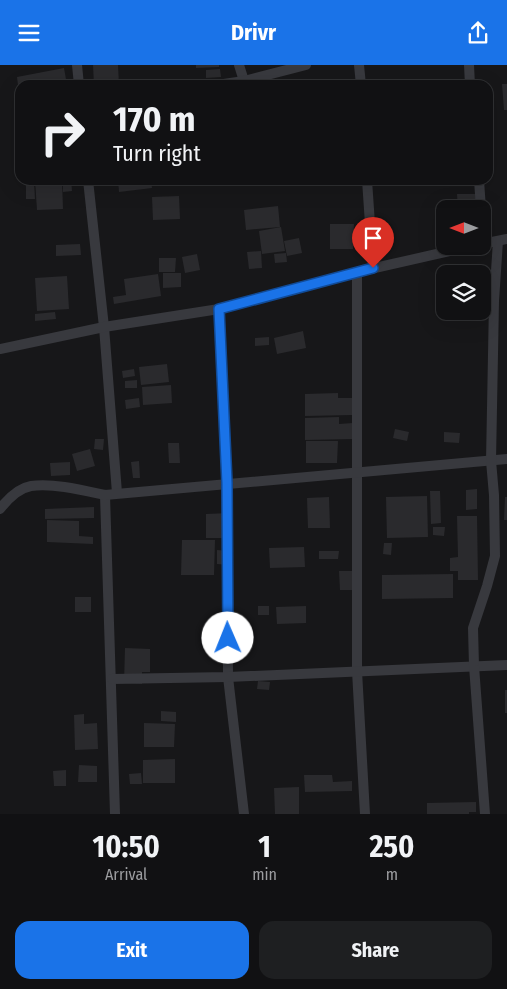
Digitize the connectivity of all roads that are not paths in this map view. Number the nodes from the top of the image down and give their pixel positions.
1 (77, 65) edge
2 (239, 65) edge
3 (306, 65) edge
4 (359, 65) edge
5 (468, 65) edge
6 (78, 80) edge
7 (244, 80) edge
8 (248, 80) edge
9 (360, 80) edge
10 (470, 80) edge
11 (89, 185) edge
12 (367, 185) edge
13 (479, 185) edge
14 (480, 200) edge
15 (502, 240) edge
16 (436, 254) edge
17 (373, 268) junction
18 (357, 272) junction
19 (219, 309) junction
20 (104, 327) junction
21 (0, 349) edge
22 (507, 459) edge
23 (491, 461) junction
24 (358, 473) junction
25 (227, 483) junction
26 (116, 493) junction
27 (105, 495) junction
28 (0, 509) edge
29 (507, 665) edge
30 (474, 666) junction
31 (357, 671) junction
32 (228, 677) junction
33 (112, 679) junction
34 (116, 814) edge
35 (244, 814) edge
36 (365, 814) edge
37 (485, 814) edge

1 - 6 street
2 - 7 street
3 - 8 street
4 - 9 street
5 - 10 street
11 - 20 street
12 - 17 street
13 - 14 street
15 - 23 street
16 - 17 street
17 - 18 street
18 - 19 street
18 - 24 street
19 - 20 street
19 - 25 street
20 - 21 street
20 - 26 street
22 - 23 street
23 - 24 street
23 - 30 street
24 - 25 street
24 - 31 street
25 - 26 street
25 - 32 street
26 - 27 street
27 - 28 street
27 - 33 street
29 - 30 street
30 - 31 street
30 - 37 street
31 - 32 street
31 - 36 street
32 - 33 street
32 - 35 street
33 - 34 street

